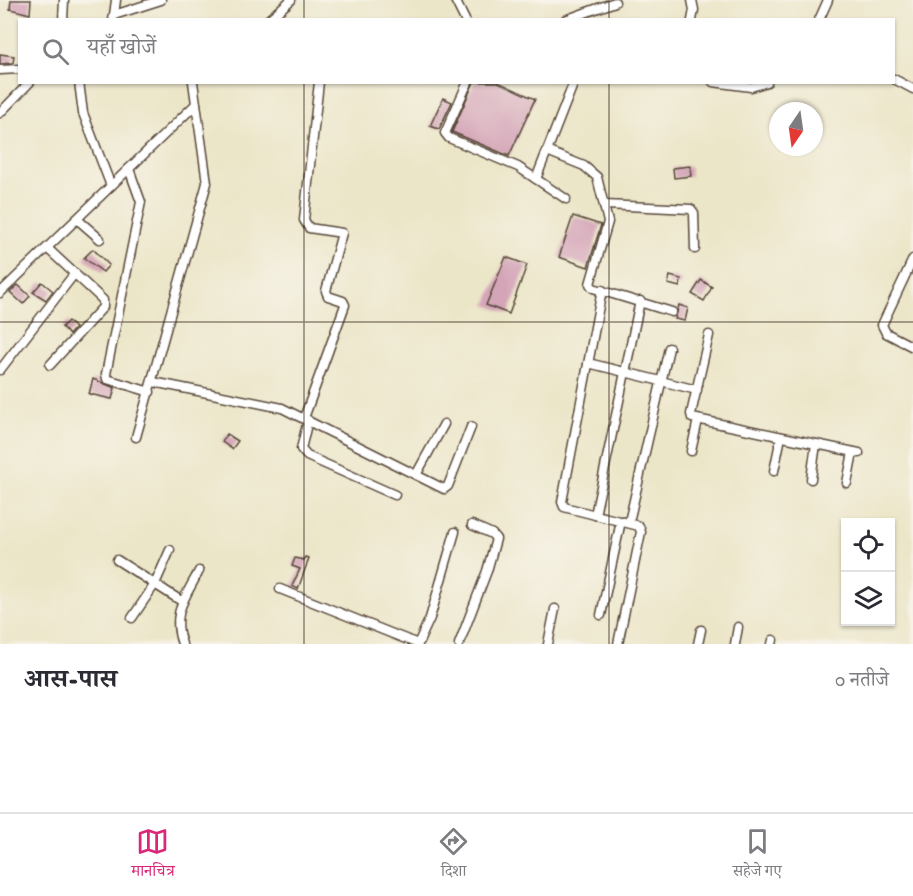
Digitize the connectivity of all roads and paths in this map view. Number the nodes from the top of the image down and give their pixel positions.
1 (64, 0) edge
2 (116, 0) edge
3 (162, 0) edge
4 (291, 0) edge
5 (455, 0) edge
6 (692, 0) edge
7 (828, 0) edge
8 (615, 2) dead end
9 (114, 17) edge
10 (63, 18) edge
11 (270, 18) edge
12 (464, 18) edge
13 (575, 18) edge
14 (692, 18) edge
15 (820, 18) edge
16 (18, 69) edge
17 (0, 70) edge
18 (895, 80) edge
19 (28, 84) edge
20 (79, 84) edge
21 (193, 84) edge
22 (319, 84) edge
23 (467, 84) edge
24 (573, 84) edge
25 (729, 84) edge
26 (761, 84) edge
27 (913, 89) edge
28 (196, 104) junction
29 (0, 113) edge
30 (547, 151) junction
31 (129, 169) junction
32 (536, 179) junction
33 (111, 186) junction
34 (566, 199) dead end
35 (605, 205) junction
36 (77, 219) junction
37 (100, 239) dead end
38 (47, 248) junction
39 (695, 249) dead end
40 (913, 259) edge
41 (75, 273) junction
42 (602, 290) junction
43 (0, 293) edge
44 (640, 301) junction
45 (672, 312) dead end
46 (709, 335) dead end
47 (913, 347) edge
48 (669, 348) dead end
49 (588, 363) junction
50 (50, 365) dead end
51 (0, 370) edge
52 (625, 373) junction
53 (153, 382) junction
54 (661, 382) junction
55 (697, 390) junction
56 (150, 392) junction
57 (306, 419) junction
58 (698, 420) junction
59 (444, 424) dead end
60 (471, 427) dead end
61 (136, 437) dead end
62 (781, 437) junction
63 (816, 444) junction
64 (691, 451) dead end
65 (774, 471) dead end
66 (416, 475) junction
67 (811, 479) dead end
68 (847, 483) dead end
69 (395, 495) dead end
70 (595, 515) junction
71 (625, 521) junction
72 (472, 525) dead end
73 (455, 532) dead end
74 (170, 550) dead end
75 (117, 560) dead end
76 (199, 572) dead end
77 (155, 584) junction
78 (279, 589) dead end
79 (183, 602) junction
80 (555, 609) dead end
81 (600, 615) dead end
82 (132, 618) dead end
83 (738, 627) dead end
84 (701, 630) dead end
85 (182, 644) edge
86 (418, 644) edge
87 (459, 644) edge
88 (548, 644) edge
89 (618, 644) edge
90 (698, 644) edge
91 (735, 644) edge

1 - 10 street
2 - 9 street
3 - 9 street
4 - 11 street
5 - 12 street
6 - 14 street
7 - 15 street
8 - 13 street
16 - 17 street
18 - 27 street
19 - 29 street
20 - 33 street
21 - 28 street
22 - 57 street
23 - 32 street
24 - 30 street
25 - 26 street
28 - 31 street
28 - 53 street
30 - 32 street
30 - 35 street
31 - 33 street
31 - 56 street
32 - 34 street
33 - 36 street
35 - 39 street
35 - 42 street
36 - 37 street
36 - 38 street
38 - 41 street
38 - 43 street
40 - 47 street
41 - 50 street
41 - 51 street
42 - 44 street
42 - 49 street
44 - 45 street
44 - 52 street
46 - 55 street
48 - 54 street
49 - 52 street
49 - 70 street
52 - 54 street
52 - 70 street
53 - 56 street
53 - 57 street
54 - 55 street
54 - 71 street
55 - 58 street
56 - 61 street
57 - 66 street
57 - 69 street
58 - 62 street
58 - 64 street
59 - 66 street
60 - 66 street
62 - 63 street
62 - 65 street
63 - 67 street
63 - 68 street
70 - 71 street
71 - 81 street
71 - 89 street
72 - 87 street
73 - 86 street
74 - 77 street
75 - 77 street
76 - 79 street
77 - 79 street
77 - 82 street
78 - 86 street
79 - 85 street
80 - 88 street
83 - 91 street
84 - 90 street

